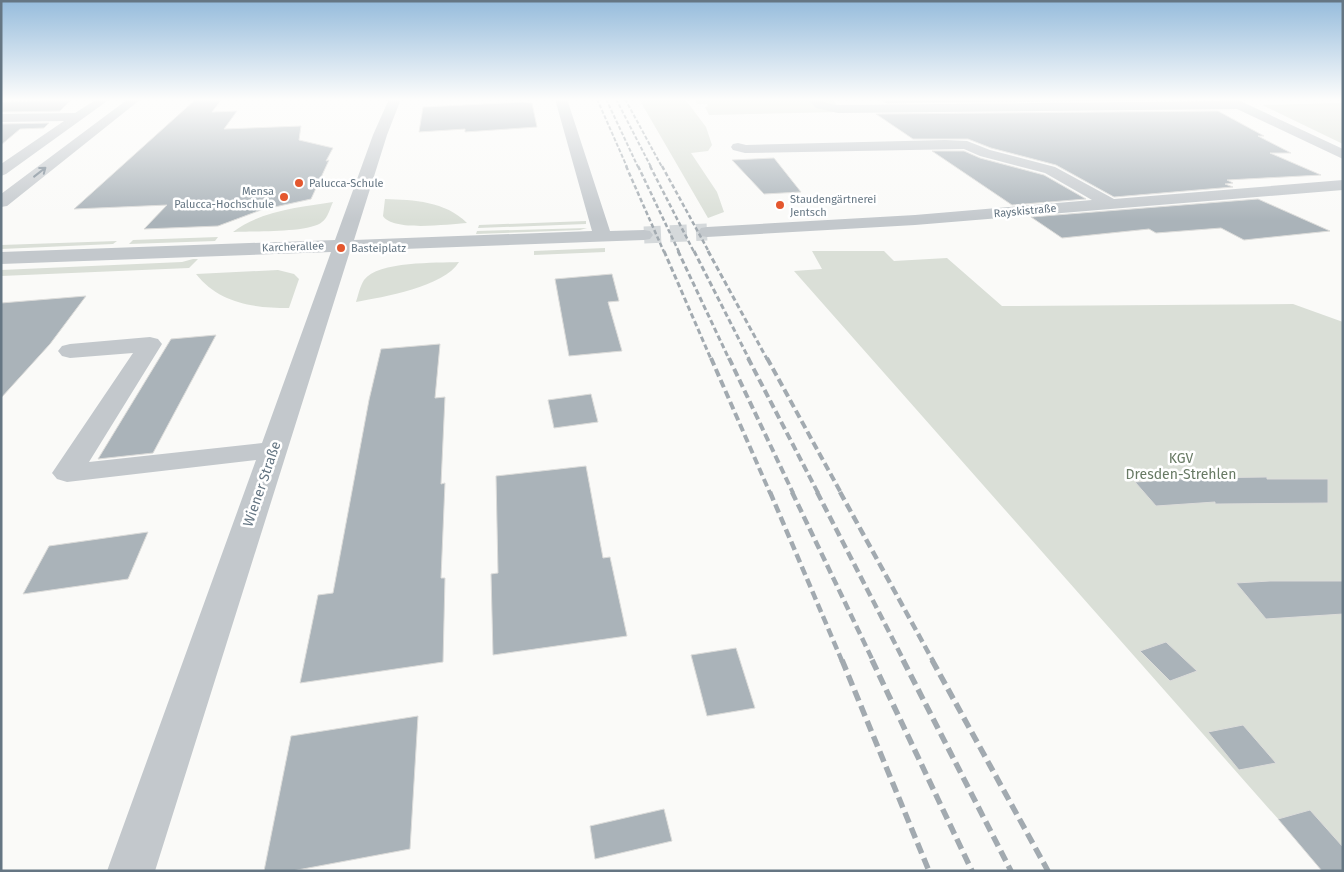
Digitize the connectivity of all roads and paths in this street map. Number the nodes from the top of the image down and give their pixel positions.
1 (45, 140) edge
2 (81, 140) edge
3 (378, 140) edge
4 (573, 140) edge
5 (1312, 140) edge
6 (738, 147) dead end
7 (1343, 155) edge
8 (1, 171) edge
9 (1343, 185) edge
10 (1, 202) edge
11 (1111, 204) junction
12 (708, 232) tunnel mouth
13 (644, 234) tunnel mouth
14 (602, 236) junction
15 (342, 246) junction
16 (1, 258) edge
17 (70, 351) dead end
18 (273, 450) junction
19 (131, 871) edge

1 - 8 street
10 -> 2 street
3 - 15 street, Wiener Straße
4 - 14 street
5 - 7 street
6 - 11 street
9 - 11 street, Rayskistraße
11 - 12 street, Rayskistraße
13 - 14 street, Karcherallee
14 - 15 street, Karcherallee
15 - 16 street, Karcherallee
15 - 18 street, Wiener Straße
17 - 18 street
18 - 19 street, Wiener Straße

